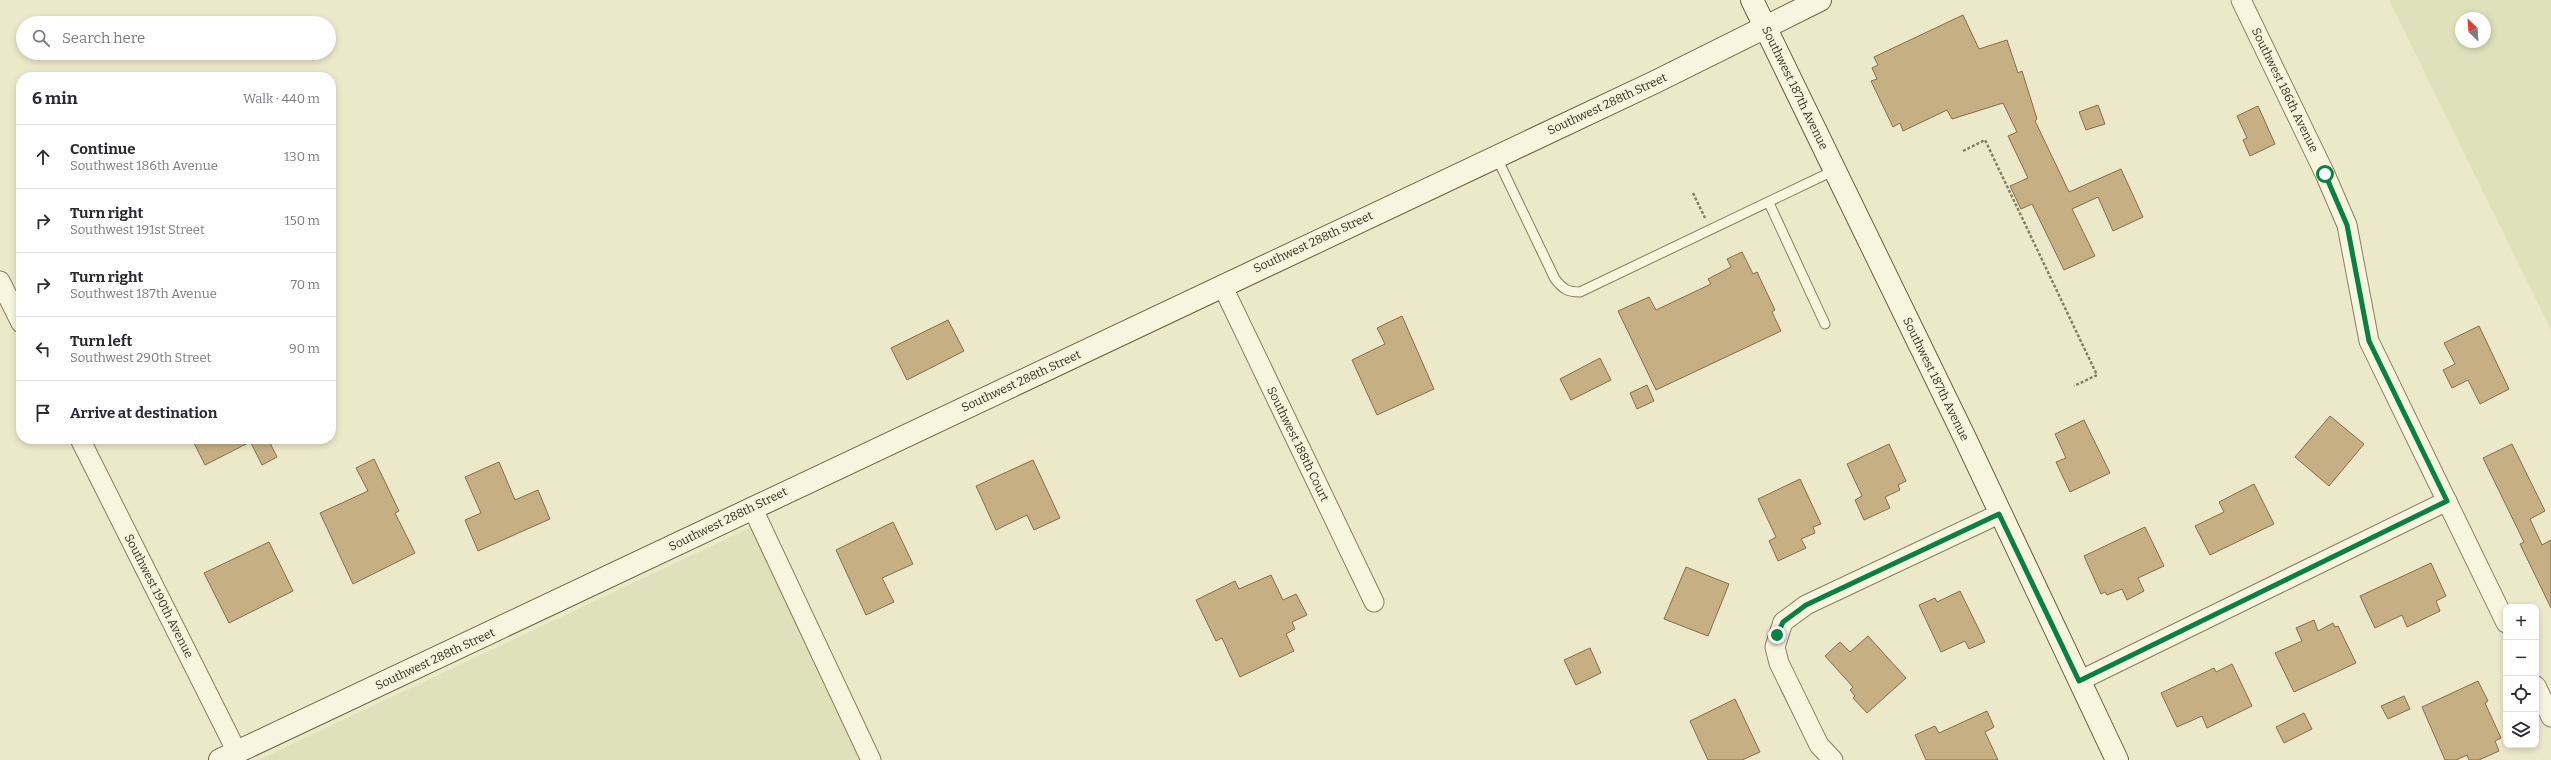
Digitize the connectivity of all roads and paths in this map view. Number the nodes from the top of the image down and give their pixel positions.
1 (1752, 0) edge
2 (1820, 0) edge
3 (2241, 0) edge
4 (1765, 28) junction
5 (1963, 151) dead end
6 (1496, 156) junction
7 (1835, 170) junction
8 (1693, 193) dead end
9 (1769, 202) junction
10 (1711, 231) junction
11 (0, 281) edge
12 (1222, 285) junction
13 (16, 313) edge
14 (1825, 324) dead end
15 (2074, 386) dead end
16 (82, 444) edge
17 (2447, 501) junction
18 (752, 508) junction
19 (1999, 514) junction
20 (1374, 602) dead end
21 (2503, 617) edge
22 (2079, 681) junction
23 (2539, 692) edge
24 (2551, 717) edge
25 (229, 756) edge
26 (871, 760) edge
27 (1833, 760) edge
28 (2117, 760) edge

1 - 4 street, Southwest 187th Avenue
2 - 4 street, Southwest 288th Street
3 - 17 street, Southwest 186th Avenue
4 - 6 street, Southwest 288th Street
4 - 7 street, Southwest 187th Avenue
5 - 15 path
6 - 10 lane
6 - 12 street, Southwest 288th Street
7 - 9 lane
7 - 19 street, Southwest 187th Avenue
8 - 10 path
9 - 10 lane
9 - 14 lane
11 - 13 street
12 - 18 street, Southwest 288th Street
12 - 20 street, Southwest 188th Court
16 - 25 street, Southwest 190th Avenue
17 - 21 street, Southwest 186th Avenue
17 - 22 street
18 - 25 street, Southwest 288th Street
18 - 26 street
19 - 22 street, Southwest 187th Avenue
19 - 27 street
22 - 28 street, Southwest 187th Avenue
23 - 24 street

